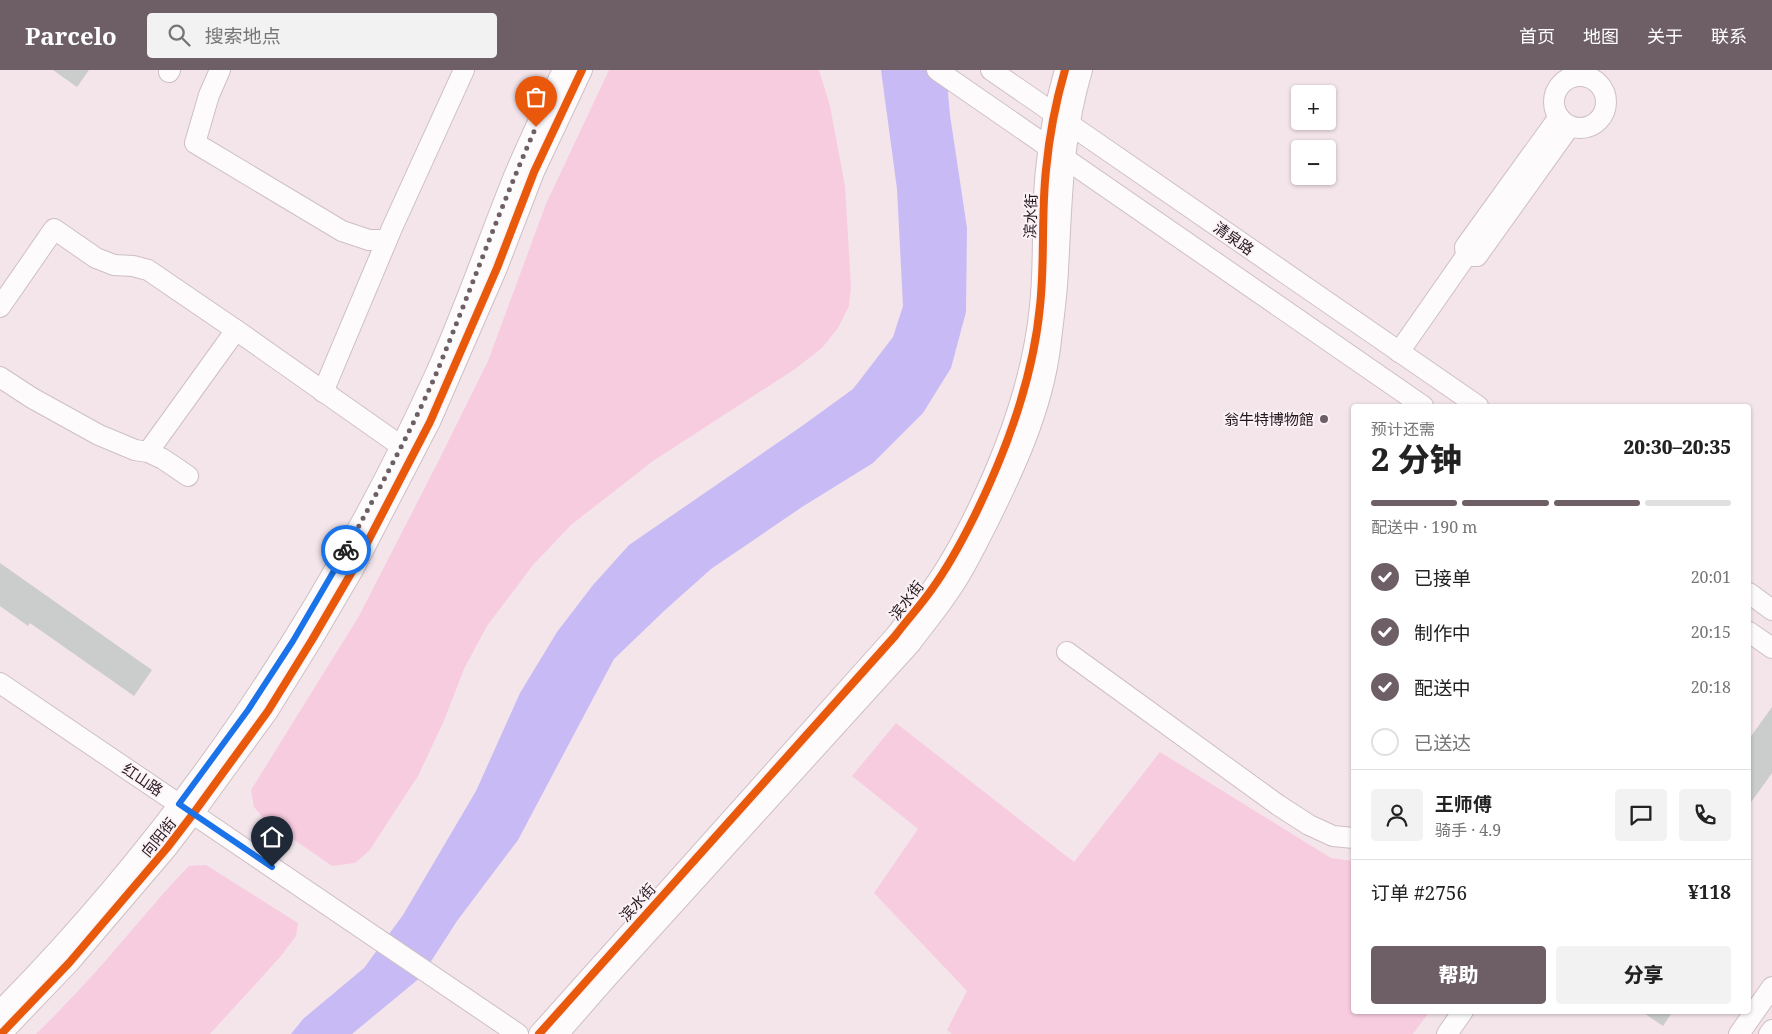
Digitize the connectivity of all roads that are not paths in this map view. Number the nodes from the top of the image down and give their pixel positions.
1 (220, 70) edge
2 (464, 70) edge
3 (563, 70) edge
4 (582, 70) edge
5 (937, 70) edge
6 (991, 70) edge
7 (1065, 70) edge
8 (1082, 70) edge
9 (1062, 119) junction
10 (1564, 122) dead end
11 (1057, 153) junction
12 (386, 240) junction
13 (0, 307) edge
14 (236, 330) junction
15 (1399, 352) junction
16 (0, 377) edge
17 (323, 392) junction
18 (1420, 404) edge
19 (1475, 404) edge
20 (401, 446) junction
21 (148, 452) junction
22 (188, 476) dead end
23 (1751, 595) edge
24 (1772, 610) edge
25 (1751, 633) edge
26 (1772, 648) edge
27 (1067, 652) dead end
28 (0, 683) edge
29 (186, 809) junction
30 (1351, 838) edge
31 (1772, 987) edge
32 (0, 1011) edge
33 (1461, 1014) edge
34 (1772, 1030) edge
35 (1, 1034) edge
36 (518, 1034) edge
37 (539, 1034) edge
38 (558, 1034) edge
39 (1447, 1034) edge
40 (1738, 1034) edge
41 (1769, 1034) edge

1 - 12 street
2 - 12 street
3 - 20 street, 向阳街
4 - 29 street, 向阳街
5 - 11 street, 清泉路
6 - 9 street, 清泉路
7 - 9 street, 滨水街
8 - 9 street, 滨水街
9 - 11 street, 滨水街
9 - 15 street, 清泉路
10 - 15 street
11 - 18 street, 清泉路
11 - 37 street, 滨水街
11 - 38 street, 滨水街
12 - 17 street
13 - 14 street
14 - 17 street
14 - 21 street
15 - 19 street, 清泉路
16 - 21 street
17 - 20 street
20 - 29 street, 向阳街
21 - 22 street
23 - 24 street
25 - 26 street
27 - 30 street
28 - 29 street, 红山路
29 - 32 street, 向阳街
29 - 35 street, 向阳街
29 - 36 street, 红山路
31 - 40 street
33 - 39 street
34 - 41 street

